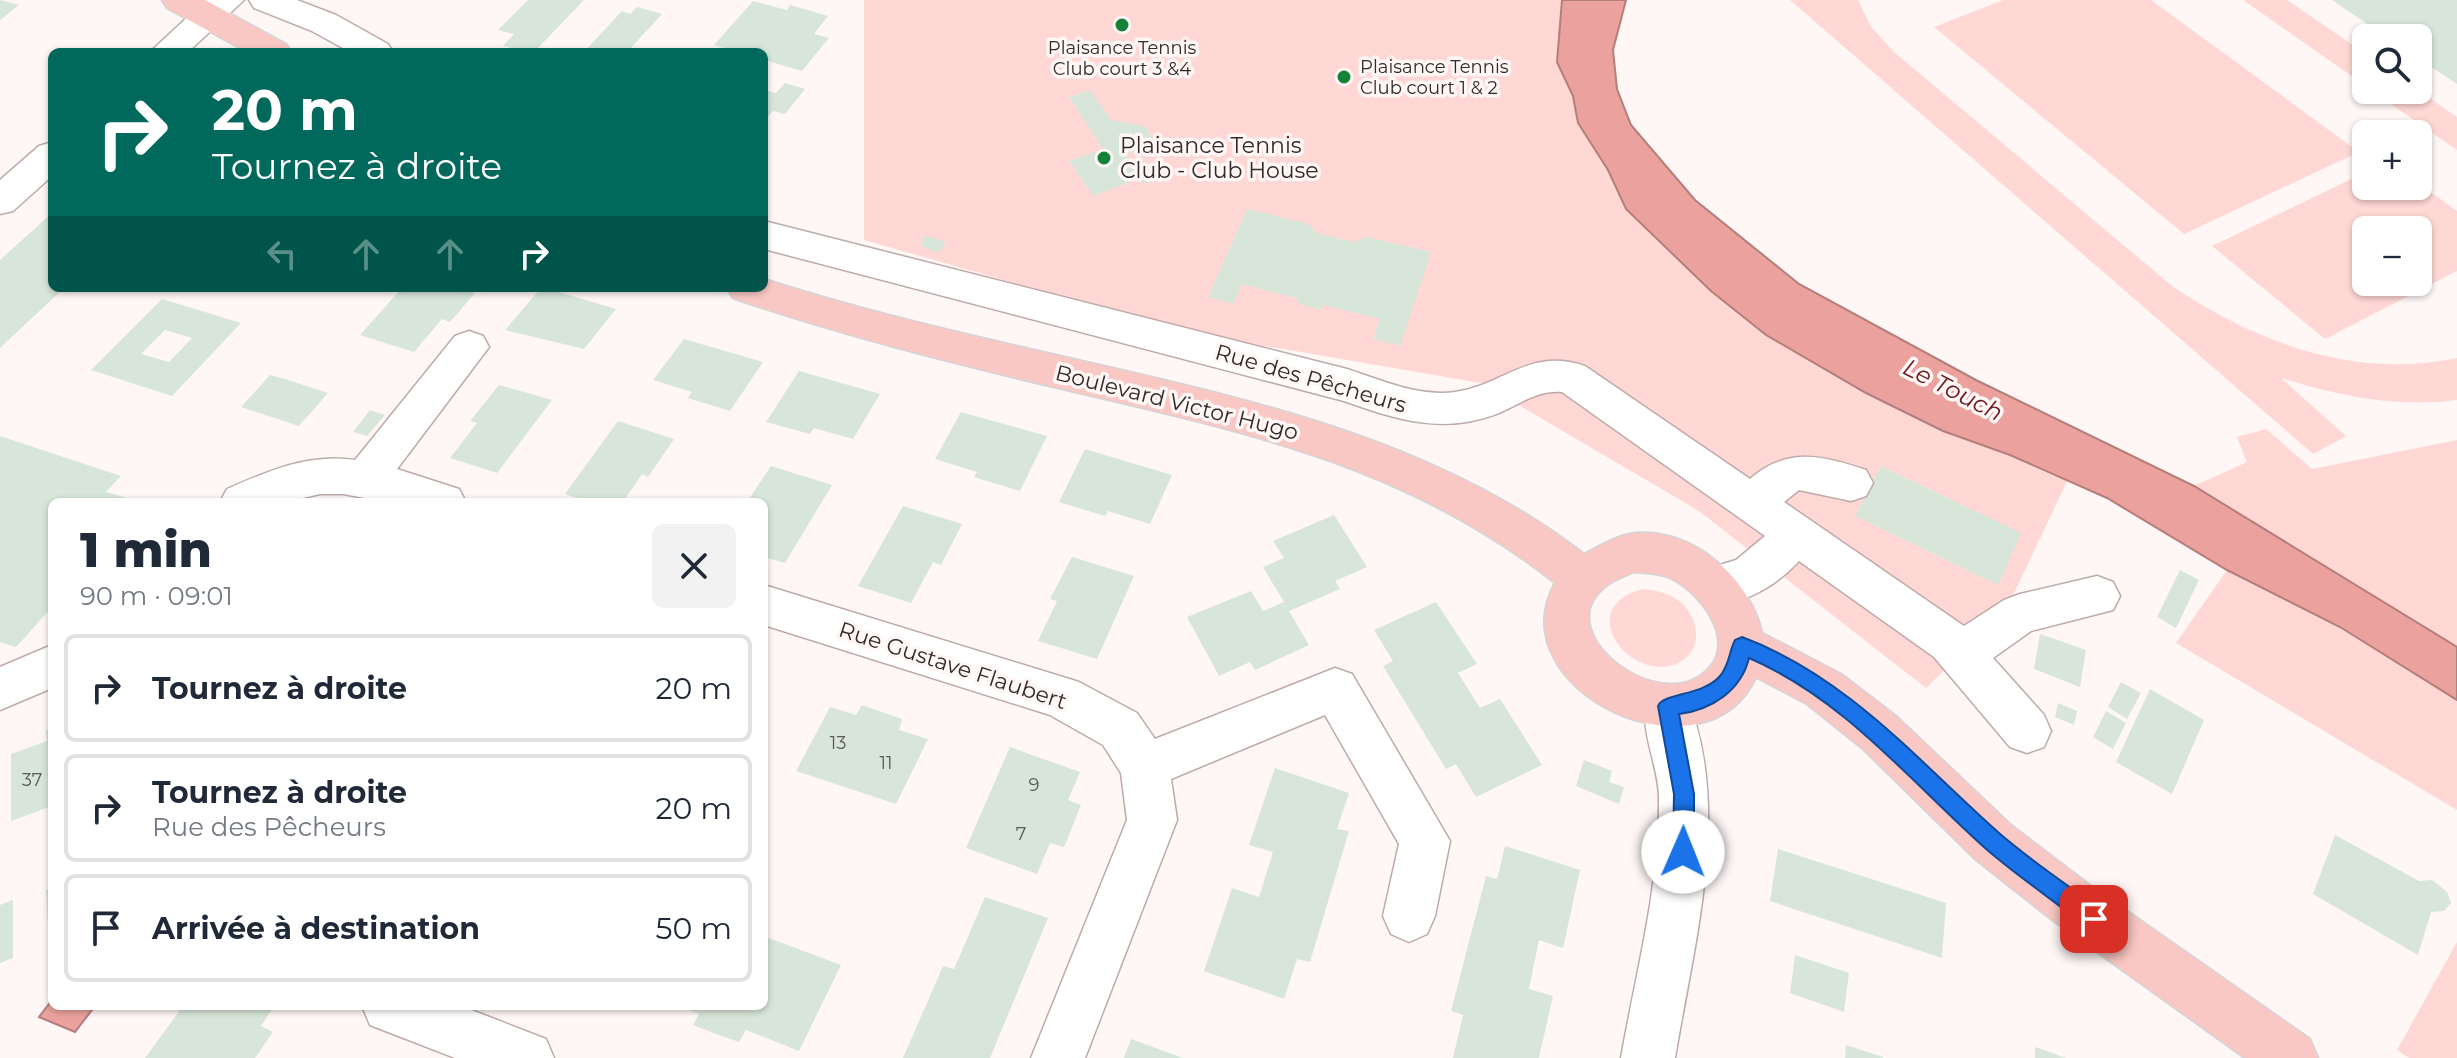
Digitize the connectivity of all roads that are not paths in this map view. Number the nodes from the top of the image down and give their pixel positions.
1 (257, 0) edge
2 (266, 0) edge
3 (205, 5) edge
4 (170, 48) edge
5 (268, 48) edge
6 (369, 48) edge
7 (27, 166) edge
8 (0, 201) edge
9 (768, 236) edge
10 (759, 292) edge
11 (469, 347) dead end
12 (366, 477) junction
13 (1851, 483) dead end
14 (250, 498) edge
15 (432, 498) edge
16 (1754, 504) junction
17 (1795, 533) junction
18 (1580, 577) junction
19 (1716, 585) junction
20 (2097, 596) dead end
21 (768, 606) edge
22 (1742, 646) junction
23 (1960, 654) junction
24 (48, 668) edge
25 (0, 689) edge
26 (1667, 706) junction
27 (2027, 731) dead end
28 (1145, 766) junction
29 (1409, 916) dead end
30 (400, 1010) edge
31 (527, 1058) edge
32 (1058, 1058) edge
33 (1648, 1058) edge
34 (2291, 1058) edge

1 - 3 street
2 - 6 street
3 - 4 street
3 - 5 main road
7 - 8 street
9 - 16 street, Rue des Pêcheurs
10 - 18 main road, Boulevard Victor Hugo
11 - 12 street
12 - 14 street
12 - 15 street
13 - 16 street
16 - 17 street, Rue des Pêcheurs
17 - 19 street
17 - 23 street, Rue des Pêcheurs
18 - 19 main road
18 - 26 main road
19 - 22 main road
20 - 23 street
21 - 28 street, Rue Gustave Flaubert
22 - 26 main road
22 - 34 main road
23 - 27 street, Rue des Pêcheurs
24 - 25 street
26 - 33 street
28 - 29 street
28 - 32 street, Rue Gustave Flaubert
30 - 31 street

